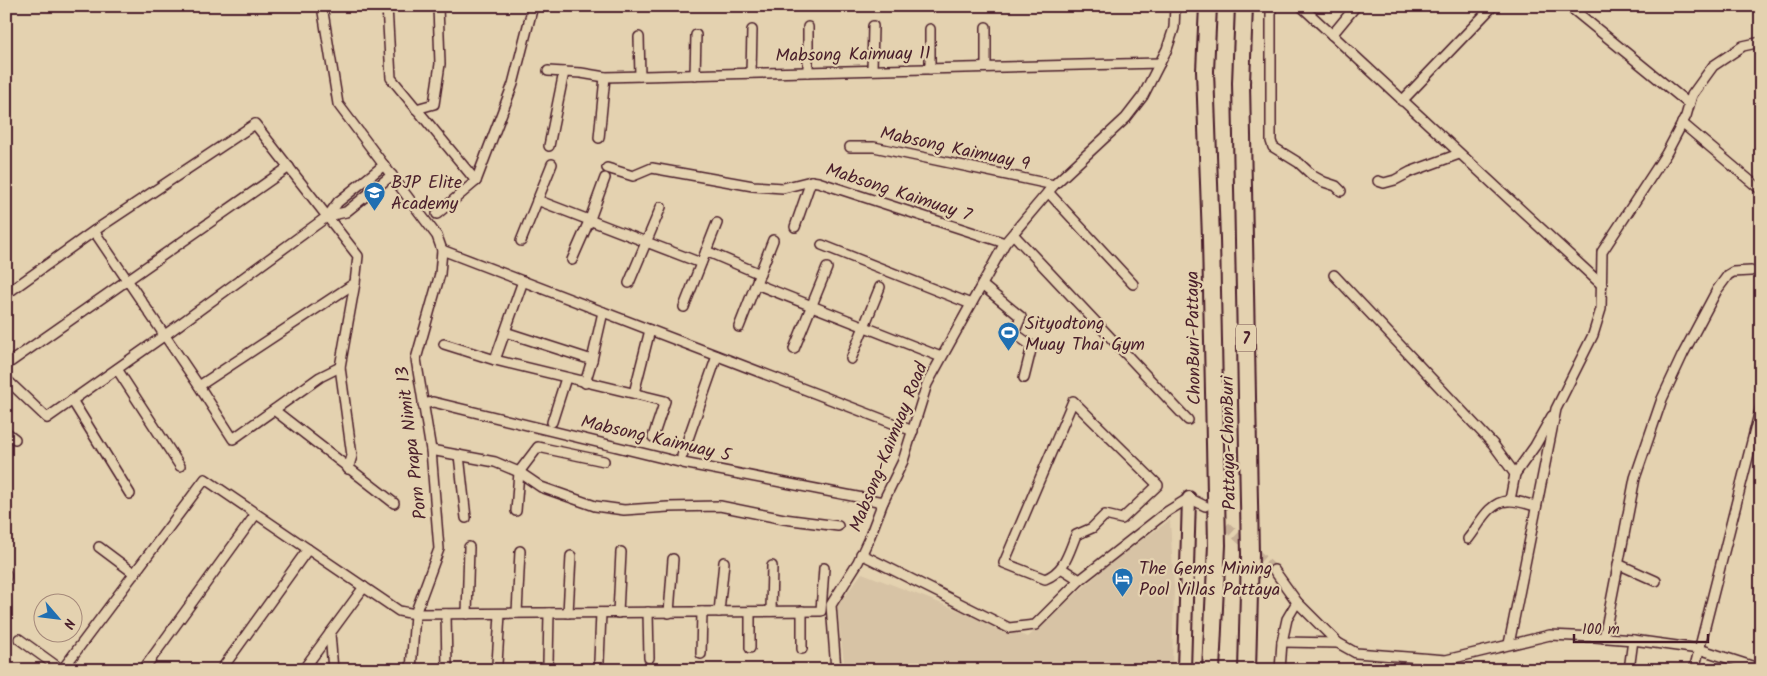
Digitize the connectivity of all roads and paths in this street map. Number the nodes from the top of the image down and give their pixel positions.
1 (322, 6) edge
2 (387, 6) edge
3 (438, 6) edge
4 (533, 6) edge
5 (1175, 6) edge
6 (1208, 6) edge
7 (1244, 6) edge
8 (1271, 6) edge
9 (1300, 6) edge
10 (1356, 6) edge
11 (1493, 6) edge
12 (1569, 6) edge
13 (873, 26) dead end
14 (808, 27) dead end
15 (986, 27) dead end
16 (930, 29) dead end
17 (752, 30) dead end
18 (696, 35) dead end
19 (1332, 35) junction
20 (639, 37) dead end
21 (1761, 42) edge
22 (1160, 63) junction
23 (986, 67) junction
24 (930, 68) junction
25 (872, 70) junction
26 (548, 72) dead end
27 (564, 72) junction
28 (808, 72) junction
29 (751, 73) junction
30 (696, 75) junction
31 (640, 76) junction
32 (605, 77) junction
33 (1402, 100) junction
34 (1689, 104) junction
35 (416, 110) junction
36 (1682, 123) junction
37 (599, 138) dead end
38 (549, 146) dead end
39 (850, 147) dead end
40 (1459, 154) junction
41 (552, 164) dead end
42 (384, 166) junction
43 (289, 168) junction
44 (607, 168) dead end
45 (392, 175) junction
46 (605, 178) dead end
47 (476, 181) junction
48 (811, 181) junction
49 (1378, 181) dead end
50 (1051, 188) junction
51 (1761, 190) edge
52 (1341, 191) dead end
53 (537, 200) junction
54 (661, 207) dead end
55 (437, 214) dead end
56 (328, 216) junction
57 (590, 219) junction
58 (717, 223) dead end
59 (795, 227) dead end
60 (94, 231) junction
61 (1013, 234) junction
62 (773, 240) dead end
63 (521, 242) dead end
64 (646, 242) junction
65 (1005, 243) junction
66 (822, 245) dead end
67 (442, 250) junction
68 (706, 251) junction
69 (572, 260) dead end
70 (701, 264) junction
71 (826, 268) dead end
72 (1751, 271) dead end
73 (760, 274) junction
74 (1334, 275) dead end
75 (128, 280) junction
76 (523, 281) junction
77 (355, 283) junction
78 (629, 283) dead end
79 (756, 284) junction
80 (1133, 284) dead end
81 (982, 285) junction
82 (1602, 285) junction
83 (880, 287) dead end
84 (6, 294) edge
85 (971, 304) junction
86 (812, 306) junction
87 (684, 308) dead end
88 (603, 312) junction
89 (864, 326) junction
90 (739, 327) dead end
91 (650, 330) junction
92 (505, 332) junction
93 (165, 335) junction
94 (444, 344) dead end
95 (794, 349) dead end
96 (717, 356) junction
97 (941, 357) junction
98 (851, 359) dead end
99 (495, 360) junction
100 (592, 360) junction
101 (6, 365) edge
102 (340, 367) junction
103 (117, 369) junction
104 (566, 378) junction
105 (1024, 378) dead end
106 (6, 379) edge
107 (585, 383) junction
108 (199, 386) junction
109 (634, 393) junction
110 (72, 400) junction
111 (423, 404) junction
112 (1761, 406) edge
113 (1556, 409) junction
114 (274, 410) junction
115 (1188, 420) dead end
116 (552, 422) dead end
117 (913, 431) junction
118 (6, 432) edge
119 (653, 437) dead end
120 (15, 439) dead end
121 (431, 450) junction
122 (459, 455) junction
123 (682, 456) dead end
124 (604, 461) dead end
125 (180, 466) dead end
126 (348, 469) junction
127 (519, 472) junction
128 (1515, 474) junction
129 (130, 494) dead end
130 (1189, 498) junction
131 (1510, 500) junction
132 (883, 502) junction
133 (394, 503) dead end
134 (1205, 506) dead end
135 (1536, 506) junction
136 (516, 511) dead end
137 (256, 514) junction
138 (466, 518) dead end
139 (838, 526) dead end
140 (1468, 539) dead end
141 (99, 547) dead end
142 (469, 547) dead end
143 (308, 549) junction
144 (520, 551) dead end
145 (621, 552) dead end
146 (861, 554) junction
147 (571, 556) dead end
148 (673, 559) dead end
149 (724, 562) dead end
150 (1618, 564) junction
151 (772, 566) dead end
152 (824, 568) dead end
153 (1061, 568) junction
154 (1274, 570) tunnel mouth
155 (135, 574) junction
156 (1080, 580) junction
157 (1656, 581) dead end
158 (364, 587) junction
159 (1297, 602) junction
160 (802, 611) junction
161 (648, 612) junction
162 (702, 612) junction
163 (720, 612) junction
164 (750, 612) junction
165 (771, 612) junction
166 (517, 613) junction
167 (549, 613) junction
168 (568, 613) junction
169 (601, 613) junction
170 (618, 613) junction
171 (669, 613) junction
172 (415, 614) junction
173 (446, 614) junction
174 (467, 614) junction
175 (500, 614) junction
176 (330, 633) junction
177 (1604, 638) junction
178 (19, 639) dead end
179 (1633, 640) junction
180 (1282, 642) junction
181 (1338, 643) junction
182 (1509, 644) junction
183 (750, 648) dead end
184 (802, 649) dead end
185 (1698, 649) junction
186 (701, 654) dead end
187 (649, 658) dead end
188 (599, 661) dead end
189 (548, 662) dead end
190 (497, 664) dead end
191 (447, 667) dead end
192 (1761, 669) edge
193 (62, 670) edge
194 (143, 670) edge
195 (221, 670) edge
196 (302, 670) edge
197 (333, 670) edge
198 (411, 670) edge
199 (836, 670) edge
200 (1184, 670) edge
201 (1211, 670) edge
202 (1247, 670) edge
203 (1280, 670) edge
204 (1629, 670) edge
205 (1694, 670) edge

1 - 42 street
2 - 35 street
3 - 35 street
4 - 47 street
5 - 22 street, Mabsong-Kaimuay Road
6 - 201 highway, ChonBuri-Pattaya / 7
7 - 202 highway, Pattaya-ChonBuri / 7
8 - 52 street
9 - 19 street
10 - 19 street
11 - 33 street
12 - 34 street
13 - 25 street
14 - 28 street
15 - 23 street
16 - 24 street
17 - 29 street
18 - 30 street
19 - 33 street
20 - 31 street
21 - 34 street
22 - 23 street, Mabsong Kaimuay 11
22 - 50 street, Mabsong-Kaimuay Road
23 - 24 street, Mabsong Kaimuay 11
24 - 25 street, Mabsong Kaimuay 11
25 - 28 street, Mabsong Kaimuay 11
26 - 27 street, Mabsong Kaimuay 11
27 - 32 street, Mabsong Kaimuay 11
27 - 38 street
28 - 29 street, Mabsong Kaimuay 11
29 - 30 street, Mabsong Kaimuay 11
30 - 31 street, Mabsong Kaimuay 11
31 - 32 street, Mabsong Kaimuay 11
32 - 37 street
33 - 40 street
34 - 36 street
35 - 47 street
36 - 51 street
36 - 82 street
39 - 50 street, Mabsong Kaimuay 9
40 - 49 street
40 - 82 street
41 - 53 street
42 - 45 street
42 - 56 street
43 - 56 street
43 - 60 street
43 - 75 street
44 - 48 street, Mabsong Kaimuay 7
45 - 56 street
45 - 67 street
46 - 57 street
47 - 55 street
48 - 59 street
48 - 65 street, Mabsong Kaimuay 7
50 - 61 street, Mabsong-Kaimuay Road
50 - 80 street
53 - 57 street
53 - 63 street
54 - 64 street
56 - 77 street
56 - 93 street
57 - 64 street
57 - 69 street
58 - 68 street
60 - 75 street
60 - 84 street
61 - 65 street, Mabsong-Kaimuay Road
61 - 115 street
62 - 73 street
64 - 70 street
64 - 78 street
65 - 81 street, Mabsong-Kaimuay Road
66 - 85 street
67 - 76 street
67 - 111 street, Porn Prapa Nimit 13
68 - 70 street
68 - 73 street
70 - 87 street
71 - 86 street
72 - 150 street
73 - 79 street
74 - 128 street
75 - 93 street
75 - 101 street
76 - 88 street
76 - 92 street
77 - 102 street
77 - 108 street
79 - 86 street
79 - 90 street
81 - 85 street, Mabsong-Kaimuay Road
81 - 105 street
82 - 113 street
83 - 89 street
85 - 97 street, Mabsong-Kaimuay Road
86 - 89 street
86 - 95 street
88 - 91 street
88 - 100 street
89 - 97 street
89 - 98 street
91 - 96 street
91 - 109 street
92 - 99 street
92 - 100 street
93 - 103 street
93 - 108 street
94 - 99 street
96 - 117 street
96 - 123 street
97 - 117 street, Mabsong-Kaimuay Road
99 - 104 street
100 - 107 street
102 - 114 street
102 - 126 street
103 - 110 street
103 - 125 street
104 - 107 street
104 - 116 street
106 - 110 street
107 - 109 street
108 - 114 street
109 - 119 street
110 - 129 street
111 - 121 street, Porn Prapa Nimit 13
111 - 132 street, Mabsong Kaimuay 5
112 - 185 street
113 - 128 street
113 - 135 street
114 - 126 street
117 - 132 street, Mabsong-Kaimuay Road
118 - 120 street
121 - 122 street
121 - 172 street, Porn Prapa Nimit 13
122 - 127 street
122 - 138 street
124 - 127 street
126 - 133 street
127 - 136 street
127 - 139 street
128 - 131 street
130 - 134 street
130 - 156 street
130 - 200 street
131 - 135 street
131 - 140 street
132 - 146 street, Mabsong-Kaimuay Road
135 - 182 street
137 - 143 street
137 - 155 street
137 - 194 street
141 - 155 street
142 - 174 street
143 - 158 street
143 - 195 street
144 - 166 street
145 - 170 street
146 - 156 street
146 - 199 street, Mabsong-Kaimuay Road
147 - 168 street
148 - 171 street
149 - 163 street
150 - 157 street
150 - 177 street
151 - 165 street
152 - 160 street
153 - 153 street
153 - 156 street
154 - 159 street
155 - 193 street
158 - 172 street
158 - 176 street
159 - 180 street
159 - 181 street
160 - 165 street
160 - 184 street
161 - 170 street
161 - 171 street
161 - 187 street
162 - 163 street
162 - 171 street
162 - 186 street
163 - 164 street
164 - 165 street
164 - 183 street
166 - 167 street
166 - 175 street
167 - 168 street
167 - 189 street
168 - 169 street
169 - 170 street
169 - 188 street
172 - 173 street
172 - 198 street, Porn Prapa Nimit 13
173 - 174 street
173 - 191 street
174 - 175 street
175 - 190 street
176 - 196 street
176 - 197 street
177 - 179 street
177 - 182 street
178 - 193 street
179 - 185 street
179 - 204 street
180 - 181 street
180 - 203 street
181 - 182 street
185 - 192 street
185 - 205 street

